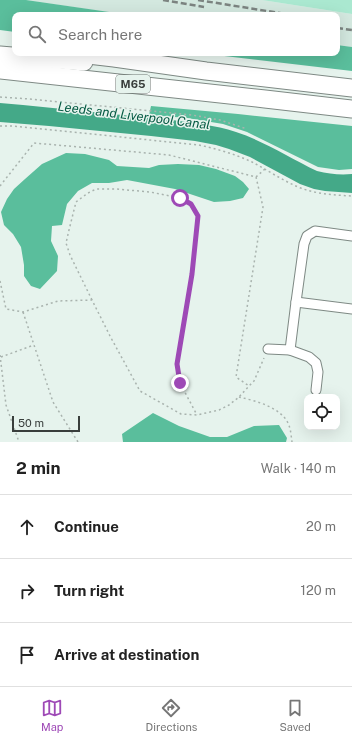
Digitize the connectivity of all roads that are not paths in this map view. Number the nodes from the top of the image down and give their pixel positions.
1 (0, 45) edge
2 (12, 47) edge
3 (0, 55) edge
4 (12, 56) edge
5 (13, 56) edge
6 (97, 56) edge
7 (0, 70) edge
8 (206, 71) junction
9 (0, 81) edge
10 (352, 88) edge
11 (265, 99) junction
12 (352, 109) edge
13 (352, 236) edge
14 (296, 302) junction
15 (352, 309) edge
16 (268, 348) road end
17 (290, 350) junction
18 (316, 390) dead end

1 - 2 highway
3 - 4 highway, M65
5 - 8 highway, M65
6 - 8 highway
7 - 11 highway, M65
8 - 10 highway, M65
9 - 11 highway
11 - 12 highway, M65
13 - 14 street
14 - 15 street
14 - 17 street
16 - 17 street
17 - 18 street

